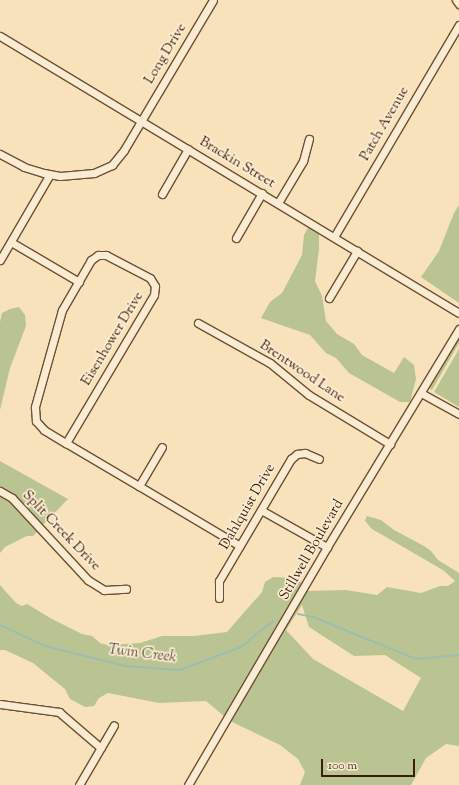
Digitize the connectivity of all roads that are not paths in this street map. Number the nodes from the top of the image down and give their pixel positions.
1 (213, 0) edge
2 (456, 0) edge
3 (459, 4) edge
4 (459, 25) edge
5 (0, 36) edge
6 (141, 121) junction
7 (309, 139) dead end
8 (188, 149) junction
9 (0, 154) edge
10 (50, 174) junction
11 (162, 194) dead end
12 (262, 194) junction
13 (278, 203) junction
14 (334, 237) junction
15 (236, 238) dead end
16 (11, 242) junction
17 (358, 251) junction
18 (0, 260) edge
19 (79, 282) junction
20 (329, 298) dead end
21 (459, 313) edge
22 (198, 323) dead end
23 (459, 329) edge
24 (421, 393) junction
25 (459, 414) edge
26 (66, 443) junction
27 (390, 444) junction
28 (162, 447) dead end
29 (319, 459) dead end
30 (139, 486) junction
31 (0, 491) edge
32 (261, 510) junction
33 (240, 546) junction
34 (327, 547) junction
35 (126, 589) dead end
36 (219, 598) dead end
37 (0, 704) edge
38 (114, 725) dead end
39 (100, 748) junction
40 (79, 785) edge
41 (188, 785) edge

1 - 6 street, Long Drive
2 - 3 street
4 - 14 street, Patch Avenue
5 - 6 street, Brackin Street
6 - 8 street, Brackin Street
6 - 10 street, Long Drive
7 - 13 street
8 - 11 street
8 - 12 street, Brackin Street
9 - 10 street, Long Drive
10 - 16 street
12 - 13 street, Brackin Street
12 - 15 street
13 - 14 street, Brackin Street
14 - 17 street, Brackin Street
16 - 18 street
16 - 19 street
17 - 20 street
17 - 21 street, Brackin Street
19 - 26 street, Eisenhower Drive
19 - 26 street, Eisenhower Drive
22 - 27 street, Brentwood Lane
23 - 24 street, Stillwell Boulevard
24 - 25 street
24 - 27 street, Stillwell Boulevard
26 - 30 street, Eisenhower Drive
27 - 34 street, Stillwell Boulevard
28 - 30 street
29 - 32 street, Dahlquist Drive
30 - 33 street, Eisenhower Drive
31 - 35 street, Split Creek Drive
32 - 33 street, Dahlquist Drive
32 - 34 street
33 - 36 street, Dahlquist Drive
34 - 41 street, Stillwell Boulevard
37 - 39 street
38 - 39 street
39 - 40 street

